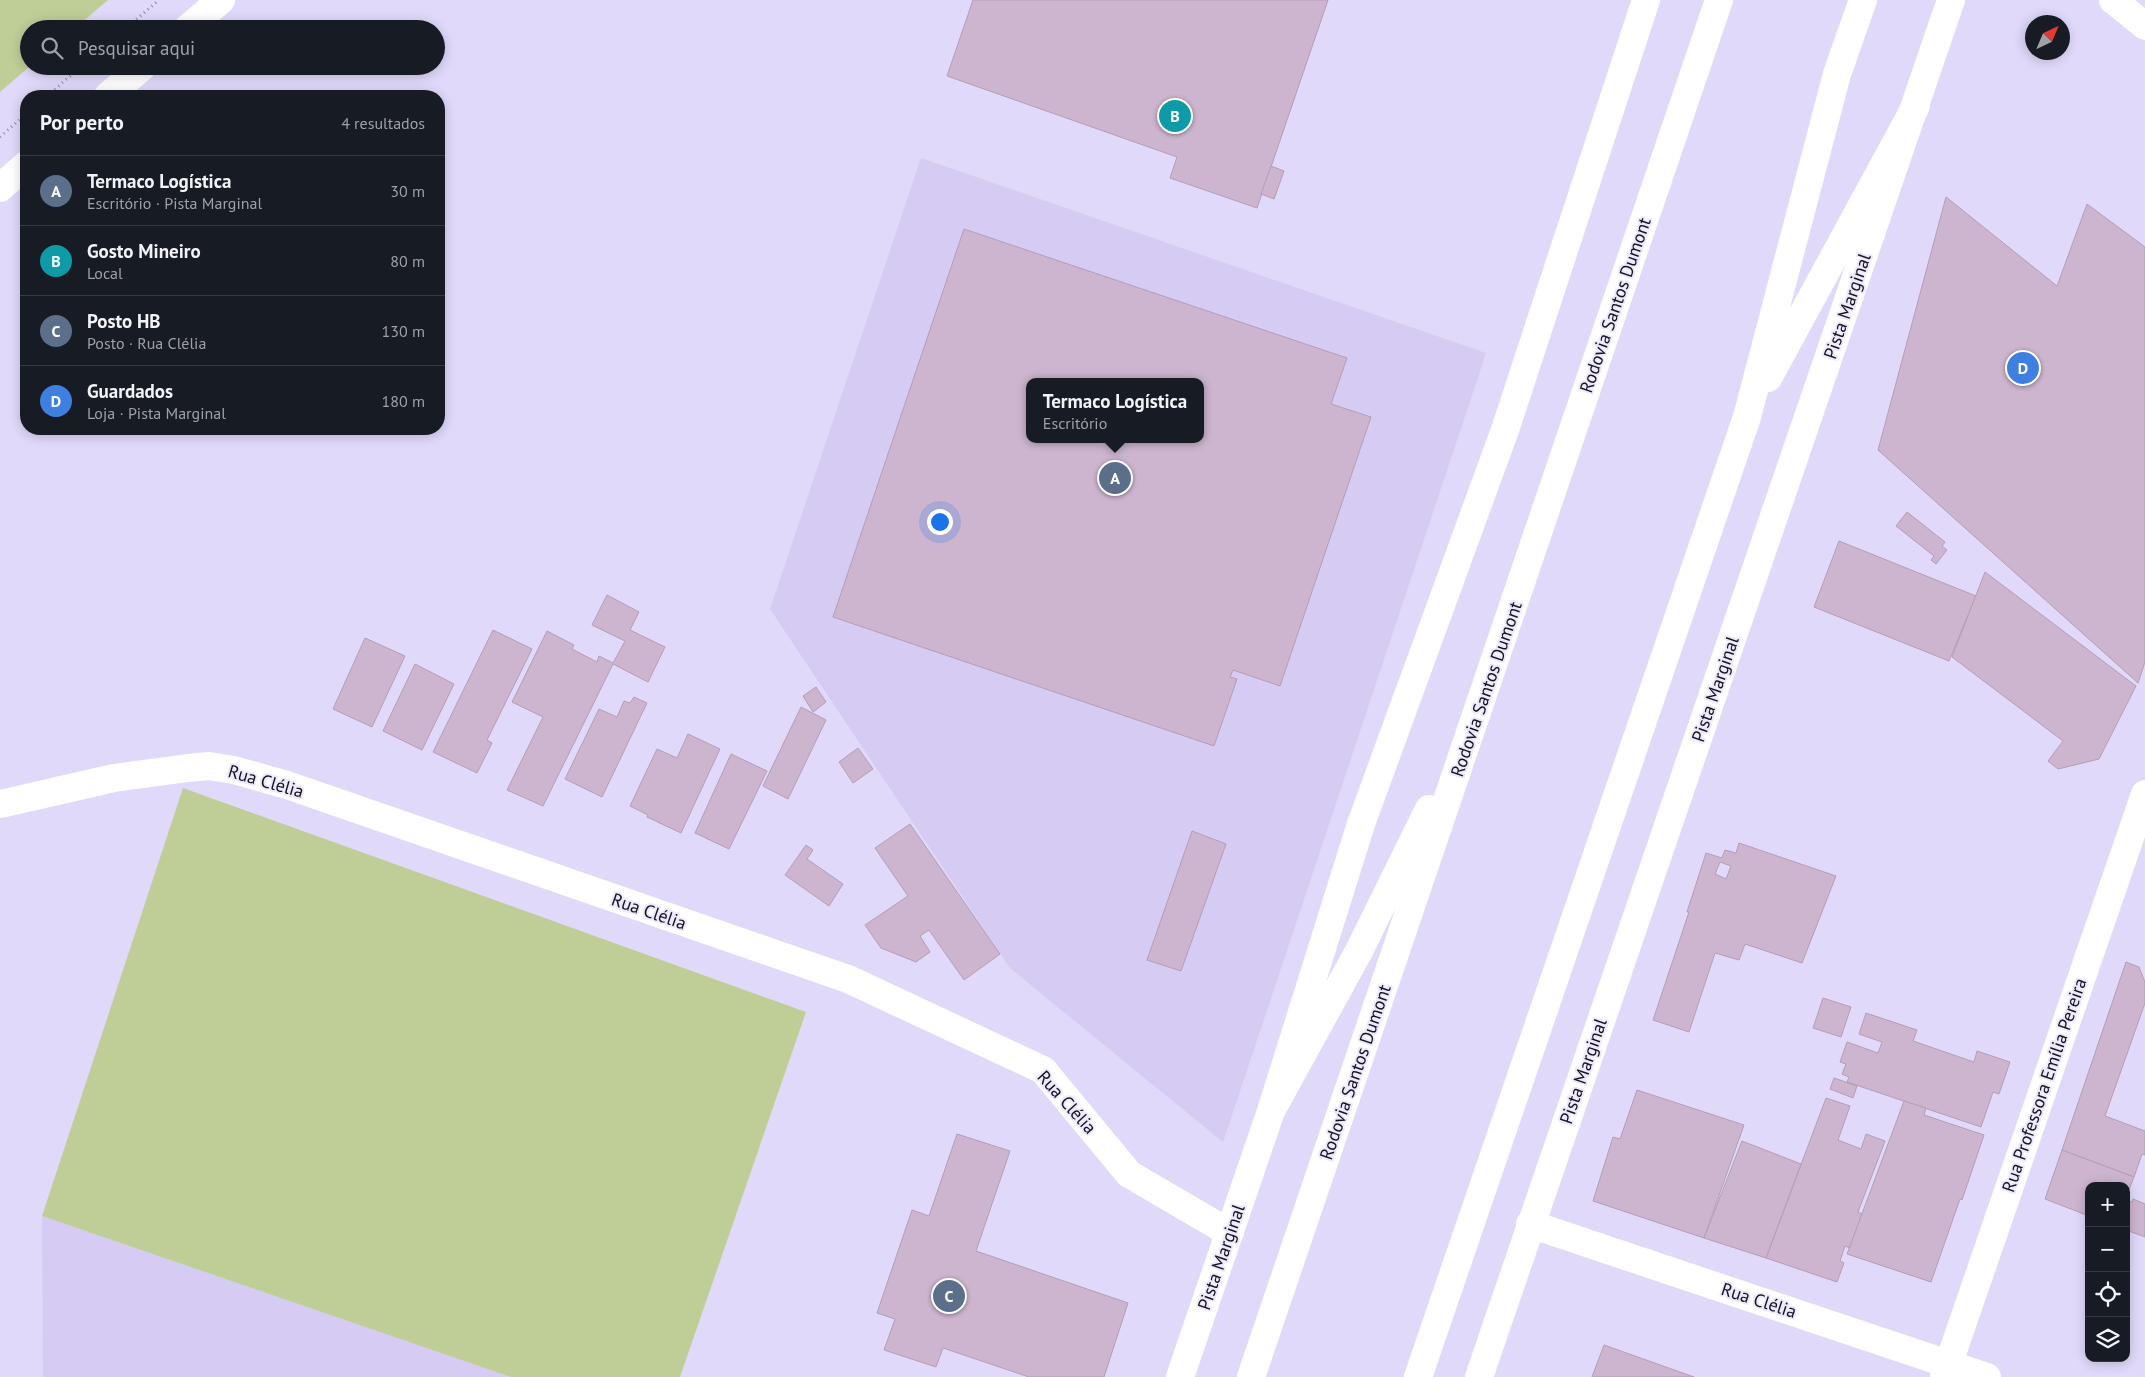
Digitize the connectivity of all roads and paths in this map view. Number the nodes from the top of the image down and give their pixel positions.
1 (159, 0) edge
2 (221, 0) edge
3 (1646, 0) edge
4 (1719, 0) edge
5 (1863, 0) edge
6 (1951, 0) edge
7 (2113, 0) edge
8 (136, 20) edge
9 (198, 20) edge
10 (2145, 26) edge
11 (72, 75) edge
12 (132, 75) edge
13 (54, 90) edge
14 (115, 90) edge
15 (1916, 106) junction
16 (20, 119) edge
17 (0, 137) edge
18 (20, 170) edge
19 (0, 188) edge
20 (1747, 417) junction
21 (1480, 706) junction
22 (2145, 794) edge
23 (0, 804) edge
24 (1270, 1111) junction
25 (1530, 1224) junction
26 (1230, 1232) junction
27 (1946, 1370) edge
28 (1180, 1377) edge
29 (1251, 1377) edge
30 (1418, 1377) edge
31 (1479, 1377) edge
32 (1987, 1377) edge

1 - 8 path
2 - 9 main road
3 - 24 main road, Pista Marginal
4 - 21 main road, Rodovia Santos Dumont
5 - 20 main road
6 - 15 main road, Pista Marginal
7 - 10 main road
11 - 13 path
12 - 14 main road
15 - 20 main road
15 - 25 main road, Pista Marginal
16 - 17 path
18 - 19 main road
20 - 30 main road
21 - 24 main road
21 - 29 main road, Rodovia Santos Dumont
22 - 27 main road, Rua Professora Emília Pereira
23 - 26 main road, Rua Clélia
24 - 26 main road, Pista Marginal
25 - 27 main road, Rua Clélia
25 - 31 main road, Pista Marginal
26 - 28 main road, Pista Marginal
27 - 32 main road, Rua Clélia

